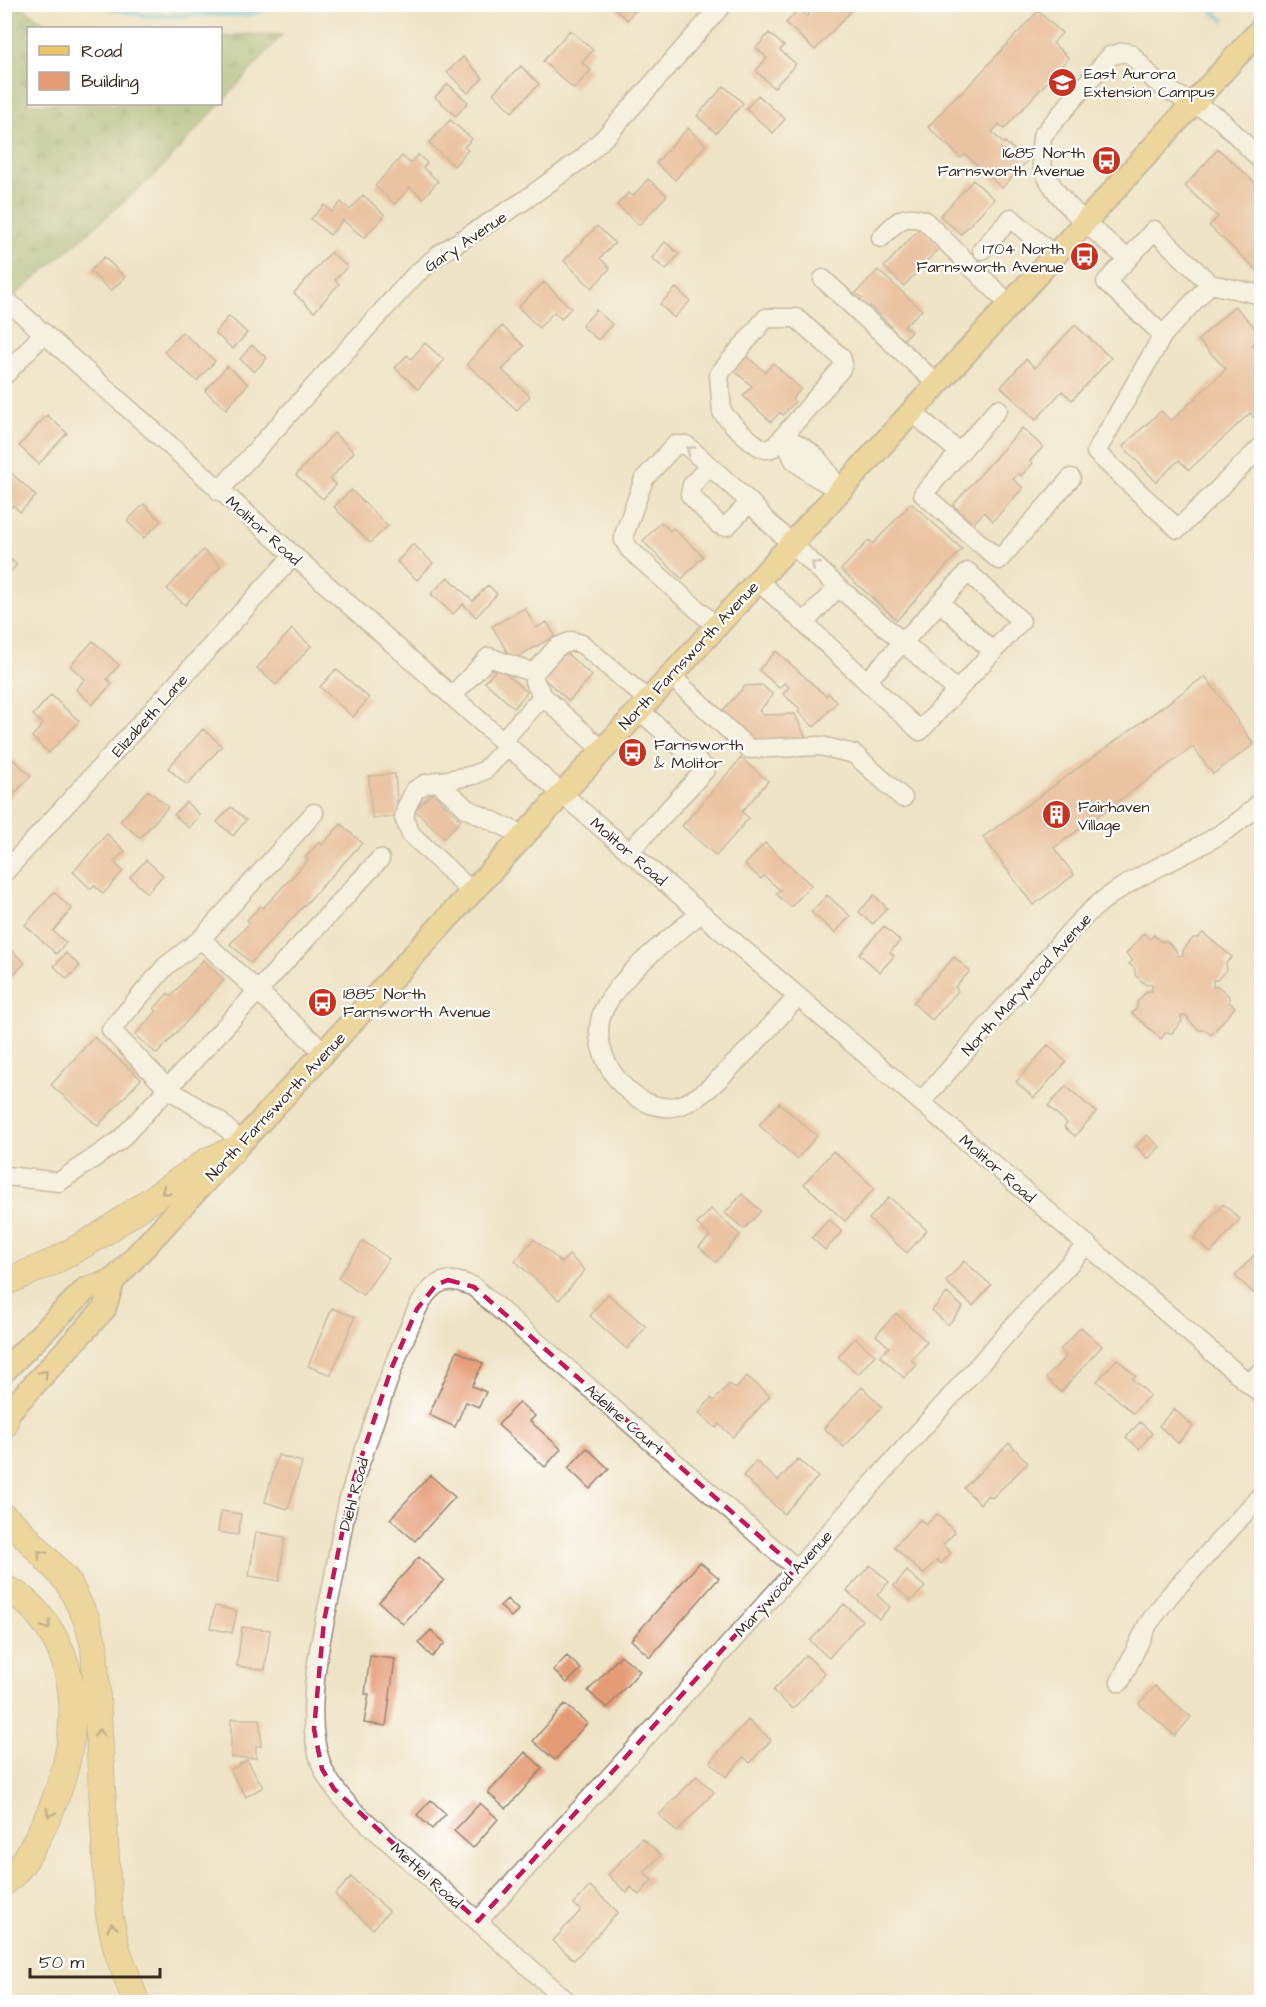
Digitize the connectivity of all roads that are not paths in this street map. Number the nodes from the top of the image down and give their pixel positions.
1 (723, 4) edge
2 (1262, 28) edge
3 (1193, 104) junction
4 (1262, 161) edge
5 (1085, 221) junction
6 (881, 238) dead end
7 (982, 250) dead end
8 (1054, 255) junction
9 (1128, 259) junction
10 (823, 279) dead end
11 (1210, 284) junction
12 (1262, 295) edge
13 (4, 298) edge
14 (1009, 304) junction
15 (44, 333) junction
16 (1162, 335) junction
17 (4, 376) edge
18 (937, 384) junction
19 (998, 409) dead end
20 (911, 411) junction
21 (783, 437) junction
22 (1262, 446) edge
23 (960, 453) junction
24 (709, 466) junction
25 (1071, 478) dead end
26 (219, 490) junction
27 (839, 490) junction
28 (750, 502) junction
29 (791, 543) junction
30 (292, 556) junction
31 (757, 580) junction
32 (838, 586) junction
33 (940, 602) junction
34 (804, 623) junction
35 (716, 626) junction
36 (903, 642) junction
37 (993, 652) junction
38 (534, 673) junction
39 (671, 676) junction
40 (867, 681) junction
41 (957, 691) junction
42 (452, 696) junction
43 (543, 696) junction
44 (643, 705) junction
45 (505, 744) junction
46 (601, 749) junction
47 (437, 781) junction
48 (561, 794) junction
49 (903, 798) dead end
50 (1262, 800) edge
51 (314, 813) dead end
52 (523, 835) junction
53 (629, 852) junction
54 (380, 859) dead end
55 (4, 873) edge
56 (472, 892) junction
57 (700, 914) junction
58 (201, 939) junction
59 (258, 990) junction
60 (797, 997) junction
61 (324, 1052) junction
62 (167, 1088) junction
63 (921, 1102) junction
64 (237, 1146) junction
65 (6, 1176) edge
66 (1087, 1244) junction
67 (448, 1280) joint
68 (113, 1281) junction
69 (4, 1283) edge
70 (1262, 1370) edge
71 (4, 1371) edge
72 (1255, 1390) edge
73 (5, 1419) edge
74 (1262, 1494) edge
75 (4, 1497) edge
76 (11, 1522) edge
77 (796, 1568) junction
78 (4, 1588) edge
79 (1120, 1682) dead end
80 (314, 1729) joint
81 (4, 1883) edge
82 (478, 1921) junction
83 (136, 2002) edge
84 (568, 2002) edge

1 - 26 street, Gary Avenue
2 - 3 main road, North Farnsworth Avenue
3 - 4 street
3 - 5 main road, North Farnsworth Avenue
3 - 5 street
5 - 8 main road, North Farnsworth Avenue
5 - 9 street
6 - 14 street
7 - 8 street
8 - 14 main road, North Farnsworth Avenue
9 - 11 street
9 - 16 street
10 - 18 street
11 - 12 street
11 - 16 street
13 - 15 street, Molitor Road
14 - 18 main road, North Farnsworth Avenue
15 - 17 street
15 - 26 street, Molitor Road
16 - 22 street
18 - 20 main road, North Farnsworth Avenue
19 - 23 street
20 - 23 street
20 - 27 main road, North Farnsworth Avenue
21 - 21 street
21 - 27 street
23 - 25 street
24 - 28 street
24 - 28 street
24 -> 35 street
26 - 30 street, Molitor Road
27 - 29 main road, North Farnsworth Avenue
28 - 29 street
29 - 31 main road, North Farnsworth Avenue
32 -> 29 street
30 - 42 street, Molitor Road
30 - 55 street, Elizabeth Lane
31 - 34 street
31 - 35 main road, North Farnsworth Avenue
32 - 34 street
32 - 36 street
33 - 36 street
33 - 37 street
33 - 37 street
34 - 40 street
35 - 39 main road, North Farnsworth Avenue
36 - 40 street
36 - 41 street
37 - 41 street
38 - 42 street
38 - 43 street
38 - 44 street
39 - 44 main road, North Farnsworth Avenue
39 - 49 street
40 - 41 street
42 - 45 street, Molitor Road
43 - 45 street
43 - 46 street
44 - 46 main road, North Farnsworth Avenue
44 - 53 street
45 - 47 street
45 - 48 street, Molitor Road
46 - 48 main road, North Farnsworth Avenue
47 - 52 street
47 - 56 street
48 - 52 main road, North Farnsworth Avenue
48 - 53 street, Molitor Road
50 - 63 street, North Marywood Avenue
51 - 58 street
52 - 56 main road, North Farnsworth Avenue
53 - 57 street, Molitor Road
54 - 59 street
56 - 61 main road, North Farnsworth Avenue
57 - 60 street, Molitor Road
57 - 60 street
58 - 59 street
58 - 62 street
59 - 61 street
59 - 62 street
60 - 63 street, Molitor Road
61 - 64 main road, North Farnsworth Avenue
62 - 64 street
62 - 65 street
63 - 66 street, Molitor Road
64 - 68 main road, North Farnsworth Avenue
64 -> 69 highway
66 - 72 street, Molitor Road
66 - 77 street, Marywood Avenue
67 - 77 street, Adeline Court
67 - 80 street, Diehl Road
68 - 71 main road, North Farnsworth Avenue
73 -> 68 main road, North Farnsworth Avenue
70 - 72 street
74 - 79 street
75 - 76 highway
83 -> 76 highway
77 - 82 street, Marywood Avenue
78 -> 81 highway
80 - 82 street, Mettel Road
82 - 84 street, Mettel Road

